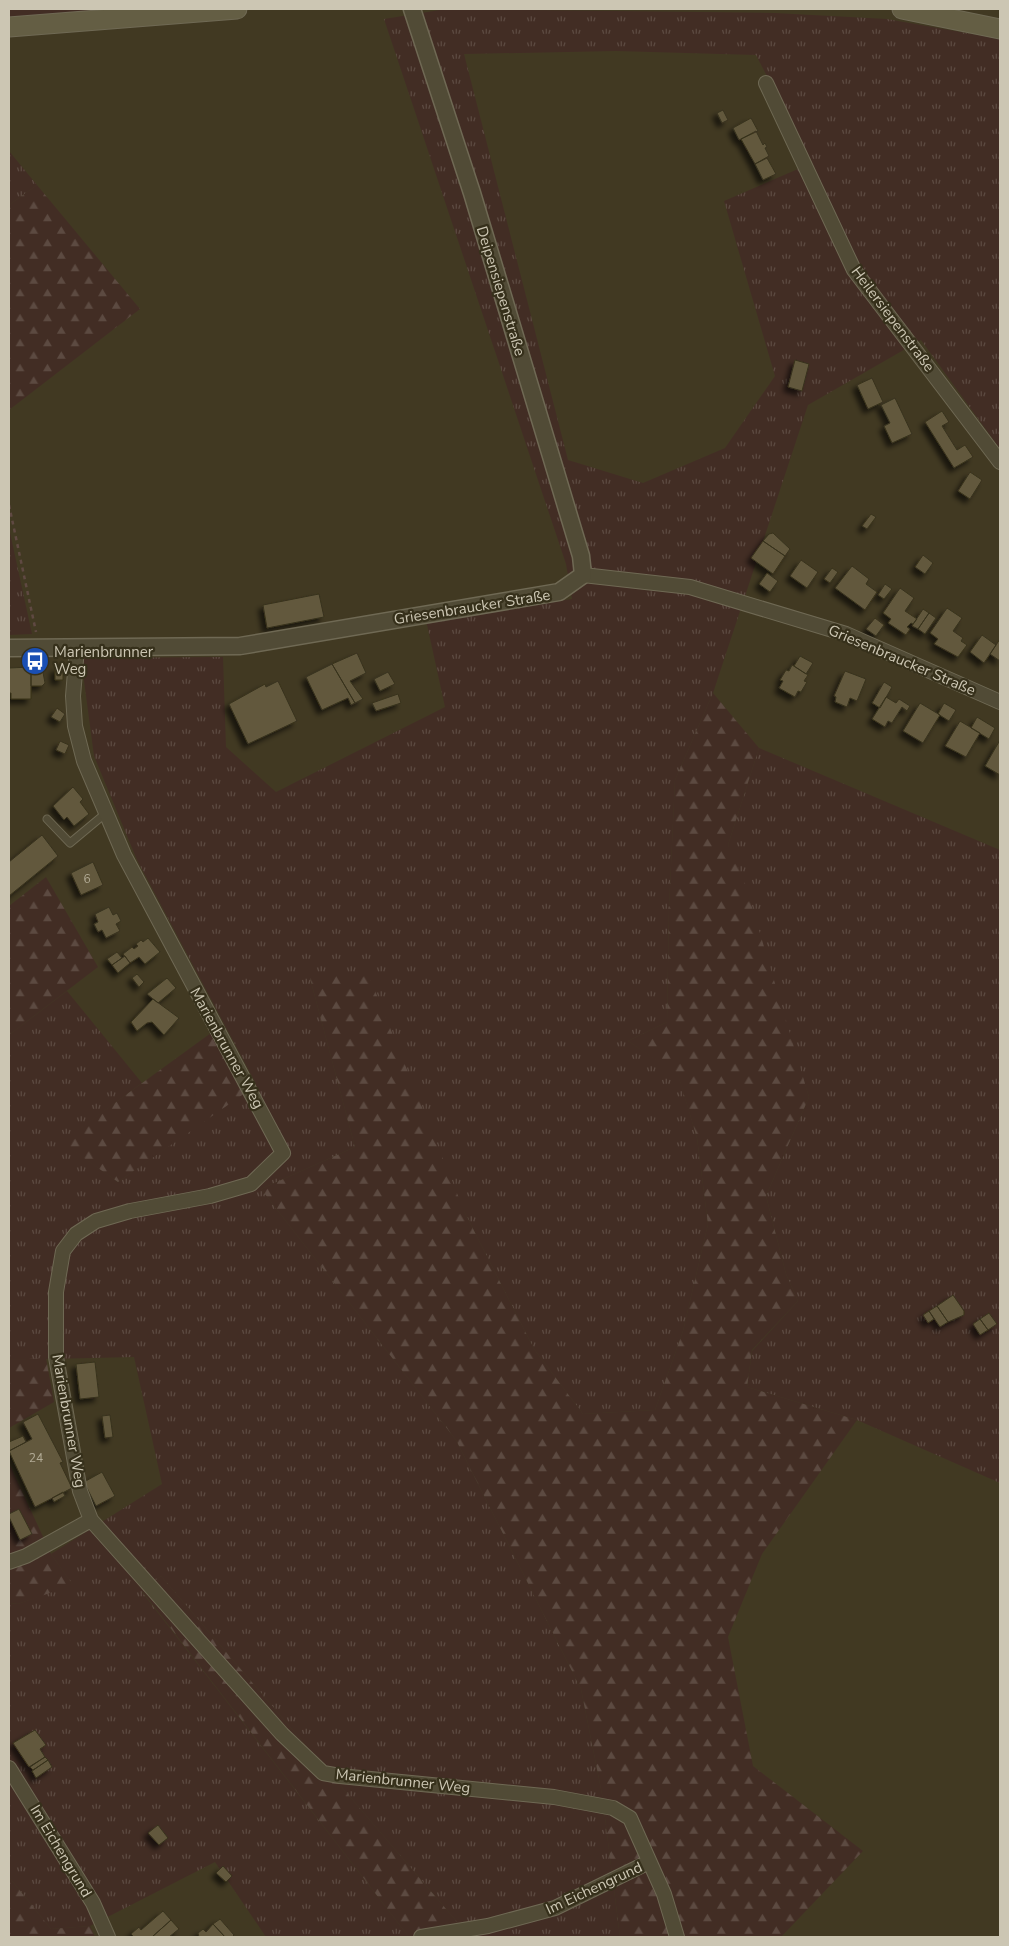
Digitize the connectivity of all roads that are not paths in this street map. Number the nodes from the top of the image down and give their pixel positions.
1 (237, 9) edge
2 (412, 9) edge
3 (902, 9) edge
4 (9, 27) edge
5 (1000, 29) edge
6 (766, 83) dead end
7 (1000, 462) edge
8 (582, 574) junction
9 (9, 648) edge
10 (77, 648) junction
11 (1000, 702) edge
12 (106, 813) junction
13 (47, 819) dead end
14 (91, 1520) junction
15 (9, 1562) edge
16 (9, 1768) edge
17 (649, 1862) junction
18 (108, 1937) edge
19 (421, 1937) edge
20 (676, 1937) edge

1 - 4 main road
2 - 8 street, Deipensiepenstraße
3 - 5 main road
6 - 7 street, Heilersiepenstraße
8 - 10 street, Griesenbraucker Straße
8 - 11 street, Griesenbraucker Straße
9 - 10 street, Griesenbraucker Straße
10 - 12 street, Marienbrunner Weg
12 - 13 lane
12 - 14 street, Marienbrunner Weg
14 - 15 street
14 - 17 street, Marienbrunner Weg
16 - 18 street, Im Eichengrund
17 - 19 street, Im Eichengrund
17 - 20 street, Marienbrunner Weg

